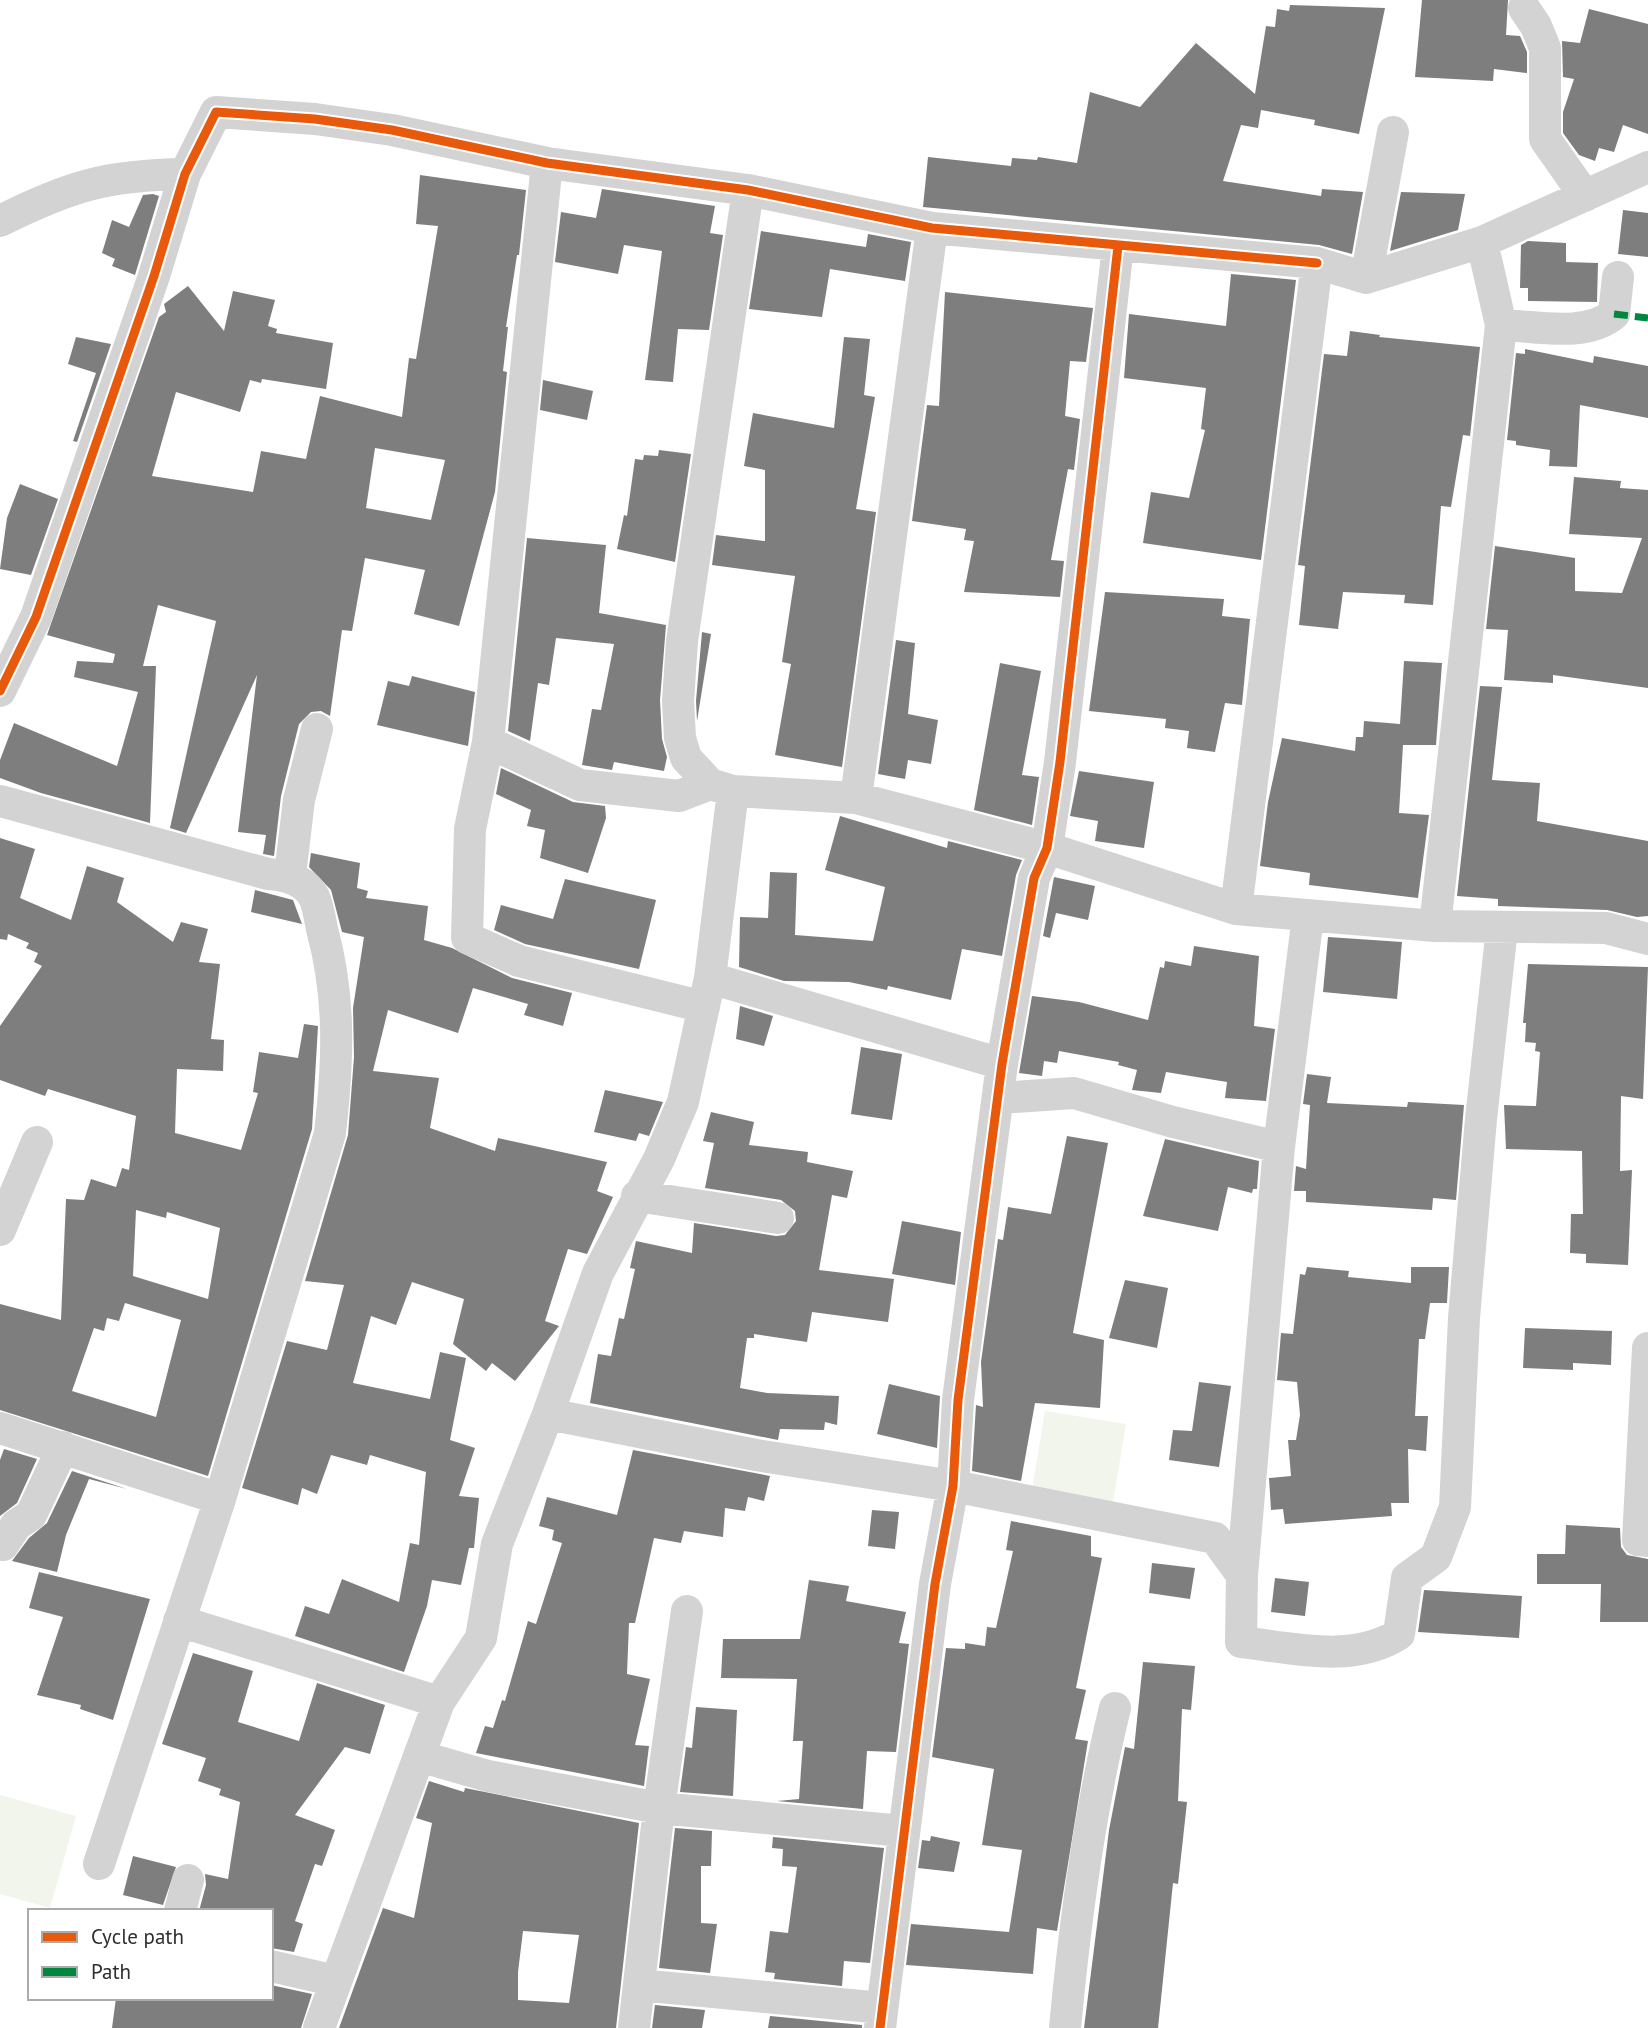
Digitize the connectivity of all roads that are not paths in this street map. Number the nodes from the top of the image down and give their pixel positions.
1 (1524, 8) dead end
2 (1393, 132) dead end
3 (548, 163) junction
4 (1648, 167) edge
5 (185, 174) junction
6 (748, 190) junction
7 (1585, 196) junction
8 (0, 220) edge
9 (932, 228) junction
10 (1482, 242) junction
11 (1118, 246) junction
12 (1317, 264) junction
13 (1618, 277) dead end
14 (1366, 278) junction
15 (1501, 325) junction
16 (0, 691) edge
17 (317, 729) dead end
18 (488, 742) junction
19 (721, 788) junction
20 (856, 798) junction
21 (0, 801) edge
22 (1046, 848) junction
23 (290, 876) junction
24 (1236, 909) junction
25 (1308, 916) junction
26 (1435, 926) junction
27 (1502, 928) junction
28 (1648, 939) edge
29 (707, 992) junction
30 (1002, 1064) junction
31 (999, 1098) junction
32 (37, 1142) dead end
33 (1279, 1147) junction
34 (637, 1196) junction
35 (778, 1218) dead end
36 (0, 1230) edge
37 (1648, 1348) edge
38 (548, 1414) junction
39 (0, 1427) edge
40 (63, 1447) junction
41 (953, 1486) junction
42 (220, 1499) junction
43 (1648, 1541) edge
44 (3, 1545) dead end
45 (1242, 1575) junction
46 (687, 1611) dead end
47 (179, 1621) junction
48 (439, 1702) junction
49 (1115, 1708) dead end
50 (419, 1756) junction
51 (659, 1808) junction
52 (903, 1831) junction
53 (99, 1864) dead end
54 (188, 1880) dead end
55 (181, 1909) edge
56 (273, 1966) edge
57 (336, 1981) junction
58 (639, 1985) junction
59 (881, 2018) edge
60 (319, 2028) edge
61 (634, 2028) edge
62 (1065, 2028) edge

1 - 7 street
2 - 14 street
3 - 5 street
3 - 6 street
3 - 18 street
4 - 7 street
5 - 8 street
5 - 16 street
6 - 9 street
6 - 19 street
7 - 10 street
9 - 11 street
9 - 20 street
10 - 14 street
10 - 15 street
11 - 12 street
11 - 22 street
12 - 14 street
12 - 24 street
13 - 15 street
15 - 26 street
17 - 23 street
18 - 19 street
18 - 29 street
19 - 20 street
19 - 29 street
20 - 22 street
21 - 23 street
22 - 24 street
22 - 30 street
23 - 42 street
24 - 25 street
25 - 26 street
25 - 33 street
26 - 27 street
27 - 28 street
27 - 45 street
29 - 30 street
29 - 34 street
30 - 31 street
31 - 33 street
31 - 41 street
32 - 36 street
33 - 45 street
34 - 35 street
34 - 38 street
37 - 43 street
38 - 41 street
38 - 48 street
39 - 40 street
40 - 42 street
40 - 44 street
41 - 45 street
41 - 52 street
42 - 47 street
46 - 51 street
47 - 48 street
47 - 53 street
48 - 50 street
49 - 62 street
50 - 51 street
50 - 57 street
51 - 52 street
51 - 58 street
52 - 59 street
54 - 55 street
56 - 57 street
57 - 60 street
58 - 59 street
58 - 61 street

